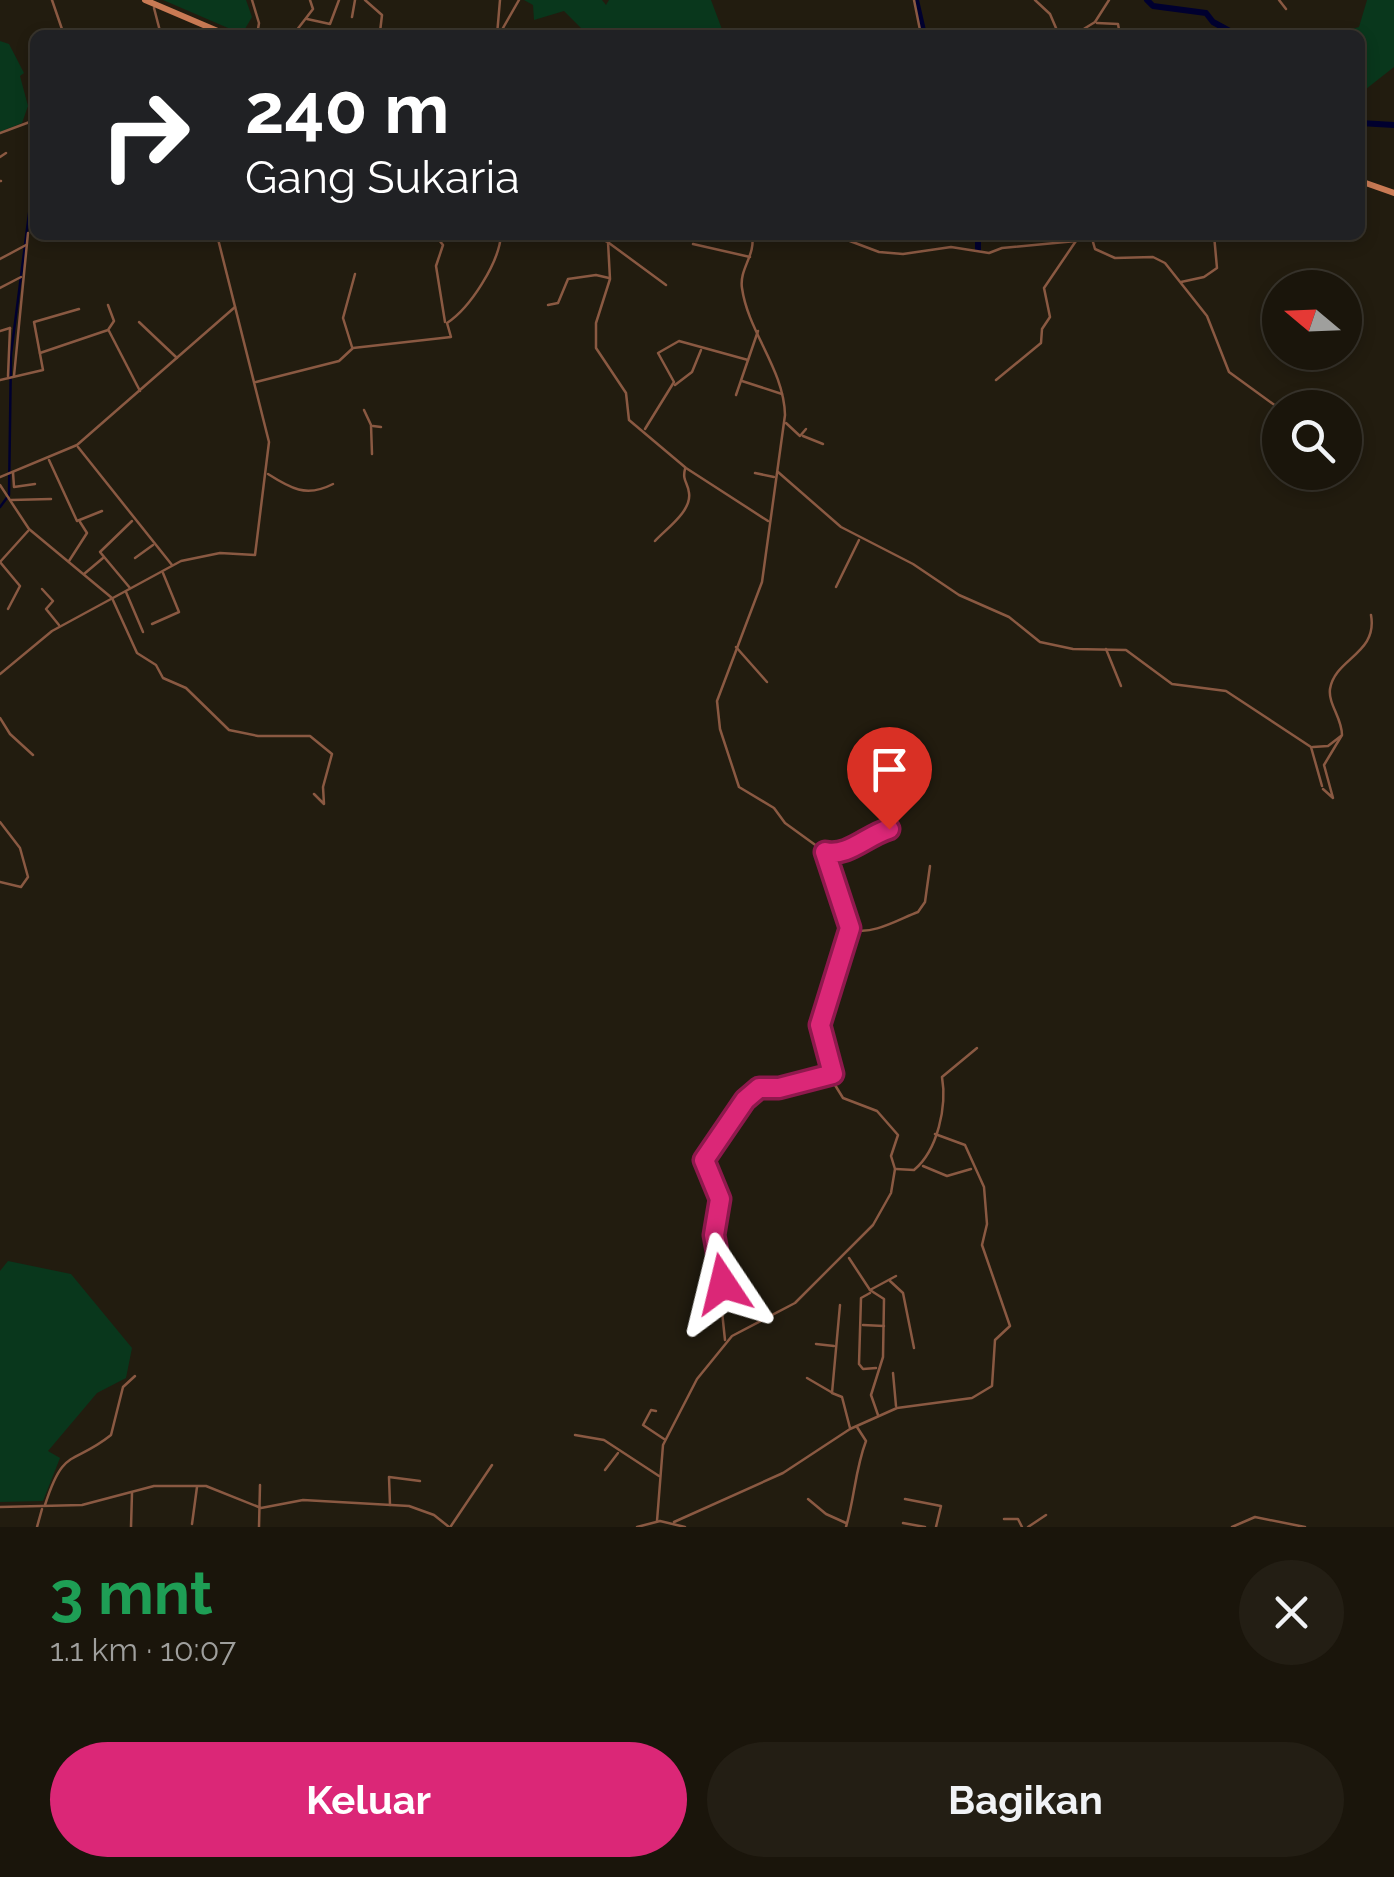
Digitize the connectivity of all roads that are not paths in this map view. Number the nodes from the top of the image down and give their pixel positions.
1 (52, 0) edge
2 (252, 0) edge
3 (310, 0) edge
4 (339, 0) edge
5 (354, 0) edge
6 (365, 0) edge
7 (500, 0) edge
8 (519, 0) edge
9 (914, 0) edge
10 (1035, 0) edge
11 (1109, 0) edge
12 (1279, 0) edge
13 (150, 2) edge
14 (320, 4) dead end
15 (313, 7) junction
16 (1286, 9) dead end
17 (352, 17) dead end
18 (308, 19) junction
19 (1094, 22) junction
20 (1084, 29) edge
21 (62, 30) edge
22 (159, 30) edge
23 (206, 30) edge
24 (258, 30) edge
25 (298, 30) edge
26 (380, 30) edge
27 (498, 30) edge
28 (501, 30) edge
29 (921, 30) edge
30 (1056, 30) edge
31 (1119, 30) edge
32 (30, 122) edge
33 (0, 133) edge
34 (6, 152) dead end
35 (0, 158) edge
36 (1365, 183) edge
37 (1394, 192) edge
38 (28, 233) dead end
39 (219, 240) edge
40 (440, 240) edge
41 (499, 240) edge
42 (603, 240) edge
43 (752, 240) edge
44 (847, 240) edge
45 (1093, 240) edge
46 (1214, 240) edge
47 (1076, 241) joint
48 (608, 242) junction
49 (693, 244) dead end
50 (25, 245) junction
51 (751, 258) junction
52 (0, 259) edge
53 (355, 274) dead end
54 (21, 277) junction
55 (610, 279) junction
56 (0, 280) edge
57 (1180, 282) junction
58 (666, 285) dead end
59 (2, 287) edge
60 (108, 305) dead end
61 (548, 305) dead end
62 (236, 307) junction
63 (79, 309) dead end
64 (139, 322) dead end
65 (447, 323) junction
66 (14, 328) junction
67 (758, 329) junction
68 (108, 330) junction
69 (0, 331) edge
70 (353, 348) junction
71 (702, 349) junction
72 (39, 354) junction
73 (178, 360) junction
74 (748, 360) junction
75 (11, 377) junction
76 (0, 380) edge
77 (996, 380) dead end
78 (741, 381) junction
79 (255, 383) junction
80 (673, 385) junction
81 (141, 393) junction
82 (783, 394) junction
83 (736, 395) dead end
84 (1262, 397) edge
85 (364, 410) dead end
86 (784, 422) junction
87 (371, 425) junction
88 (381, 427) dead end
89 (806, 429) dead end
90 (644, 432) junction
91 (802, 435) junction
92 (823, 444) dead end
93 (77, 446) junction
94 (372, 454) dead end
95 (48, 458) junction
96 (686, 468) junction
97 (776, 471) junction
98 (11, 473) junction
99 (266, 473) junction
100 (754, 474) dead end
101 (775, 477) junction
102 (0, 478) edge
103 (35, 484) dead end
104 (334, 484) dead end
105 (0, 485) edge
106 (7, 499) junction
107 (52, 499) dead end
108 (102, 511) dead end
109 (133, 520) junction
110 (768, 520) junction
111 (80, 522) junction
112 (30, 530) junction
113 (859, 538) junction
114 (655, 541) dead end
115 (154, 544) junction
116 (104, 557) junction
117 (135, 558) dead end
118 (0, 562) edge
119 (68, 562) junction
120 (172, 565) junction
121 (162, 572) junction
122 (84, 574) junction
123 (836, 588) dead end
124 (42, 589) dead end
125 (127, 589) junction
126 (112, 598) junction
127 (8, 609) dead end
128 (1371, 615) dead end
129 (152, 624) dead end
130 (60, 626) junction
131 (144, 632) dead end
132 (736, 647) junction
133 (1106, 648) junction
134 (0, 674) edge
135 (767, 682) dead end
136 (1121, 686) dead end
137 (0, 718) edge
138 (1342, 734) junction
139 (1311, 748) junction
140 (33, 755) dead end
141 (314, 794) dead end
142 (0, 822) edge
143 (898, 832) dead end
144 (825, 852) junction
145 (930, 866) dead end
146 (0, 882) edge
147 (850, 928) junction
148 (977, 1048) dead end
149 (833, 1074) junction
150 (936, 1134) junction
151 (920, 1165) junction
152 (972, 1168) junction
153 (895, 1169) junction
154 (847, 1256) junction
155 (896, 1276) dead end
156 (890, 1281) junction
157 (871, 1292) junction
158 (840, 1305) dead end
159 (861, 1325) junction
160 (884, 1326) junction
161 (726, 1342) junction
162 (816, 1344) dead end
163 (835, 1346) junction
164 (914, 1348) dead end
165 (879, 1367) junction
166 (892, 1373) dead end
167 (134, 1376) dead end
168 (807, 1378) dead end
169 (832, 1393) junction
170 (897, 1408) junction
171 (656, 1411) dead end
172 (878, 1416) junction
173 (856, 1426) junction
174 (850, 1429) junction
175 (575, 1435) dead end
176 (665, 1440) junction
177 (619, 1452) junction
178 (492, 1466) dead end
179 (605, 1470) dead end
180 (660, 1477) junction
181 (420, 1481) dead end
182 (260, 1486) dead end
183 (197, 1487) junction
184 (132, 1492) junction
185 (808, 1498) dead end
186 (905, 1500) dead end
187 (390, 1505) junction
188 (0, 1508) edge
189 (43, 1508) junction
190 (261, 1508) junction
191 (1046, 1514) dead end
192 (1004, 1519) dead end
193 (657, 1521) junction
194 (674, 1522) junction
195 (902, 1523) dead end
196 (192, 1524) dead end
197 (846, 1525) edge
198 (38, 1527) edge
199 (131, 1527) edge
200 (259, 1527) edge
201 (450, 1527) edge
202 (637, 1527) edge
203 (686, 1527) edge
204 (925, 1527) edge
205 (936, 1527) edge
206 (1025, 1527) edge
207 (1232, 1527) edge
208 (1305, 1527) edge

1 - 21 street
2 - 24 street
3 - 15 street
4 - 18 street
5 - 17 street
6 - 26 street
7 - 27 street
8 - 28 street
9 - 29 street
10 - 30 street
11 - 19 street
12 - 16 street
13 - 22 street
13 - 23 street
14 - 15 street
15 - 18 street
18 - 25 street
19 - 20 street
19 - 31 street
32 - 33 street
34 - 35 street
36 - 37 street
38 - 50 street
39 - 62 street
40 - 65 street
41 - 65 street
42 - 48 street
43 - 51 street
44 - 47 street
45 - 57 street
46 - 57 street
47 - 77 street
48 - 55 street
48 - 58 street
49 - 51 street
50 - 52 street
50 - 54 street
51 - 67 street
53 - 70 street
54 - 59 street
54 - 66 street
55 - 61 street
55 - 90 street
56 - 59 street
57 - 84 street
60 - 68 street
62 - 73 street
62 - 79 street
63 - 72 street
64 - 73 street
65 - 70 street
66 - 69 street
66 - 75 street
67 - 74 street
67 - 82 street
68 - 72 street
68 - 81 street
70 - 79 street
71 - 74 street
71 - 80 street
71 - 80 street
72 - 75 street
73 - 81 street
74 - 78 street
75 - 76 street
78 - 82 street
78 - 83 street
79 - 99 street
80 - 90 street
81 - 93 street
82 - 86 street
85 - 87 street
86 - 91 street
86 - 97 street
87 - 88 street
87 - 94 street
89 - 91 street
90 - 96 street
91 - 92 street
93 - 95 street
93 - 109 street
95 - 98 street
95 - 111 street
96 - 110 street
96 - 114 street
97 - 101 street
97 - 113 street
98 - 102 street
98 - 103 street
99 - 104 street
99 - 120 street
100 - 101 street
101 - 110 street
105 - 106 street
106 - 107 street
106 - 112 street
108 - 111 street
109 - 115 street
109 - 116 street
110 - 132 street
111 - 119 street
112 - 118 street
112 - 119 street
113 - 123 street
113 - 133 street
115 - 117 street
115 - 120 street
116 - 122 street
116 - 125 street
118 - 127 street
119 - 122 street
120 - 121 street
121 - 125 street
121 - 129 street
122 - 126 street
124 - 130 street
125 - 126 street
125 - 131 street
126 - 130 street
126 - 141 street
128 - 138 street
130 - 134 street
132 - 135 street
132 - 144 street
133 - 136 street
133 - 139 street
137 - 140 street
138 - 139 street
138 - 139 street
142 - 146 street
143 - 144 street
144 - 147 street
145 - 147 street
147 - 149 street
148 - 150 street
149 - 153 street
149 - 161 street
150 - 151 street
150 - 152 street
151 - 152 street
151 - 153 street
152 - 170 street
153 - 154 street
154 - 157 street
154 - 161 street
155 - 156 street
156 - 157 street
156 - 164 street
157 - 159 street
157 - 160 street
158 - 163 street
159 - 160 street
159 - 165 street
160 - 165 street
161 - 176 street
162 - 163 street
163 - 169 street
165 - 172 street
166 - 170 street
167 - 189 street
168 - 169 street
169 - 174 street
170 - 172 street
171 - 176 street
172 - 173 street
173 - 174 street
173 - 197 street
174 - 194 street
175 - 177 street
176 - 180 street
177 - 179 street
177 - 180 street
178 - 201 street
180 - 193 street
181 - 187 street
182 - 190 street
183 - 184 street
183 - 190 street
183 - 196 street
184 - 189 street
184 - 199 street
185 - 197 street
186 - 205 street
187 - 190 street
187 - 201 street
188 - 189 street
189 - 198 street
190 - 200 street
191 - 206 street
192 - 206 street
193 - 194 street
193 - 202 street
194 - 203 street
195 - 204 street
207 - 208 street

